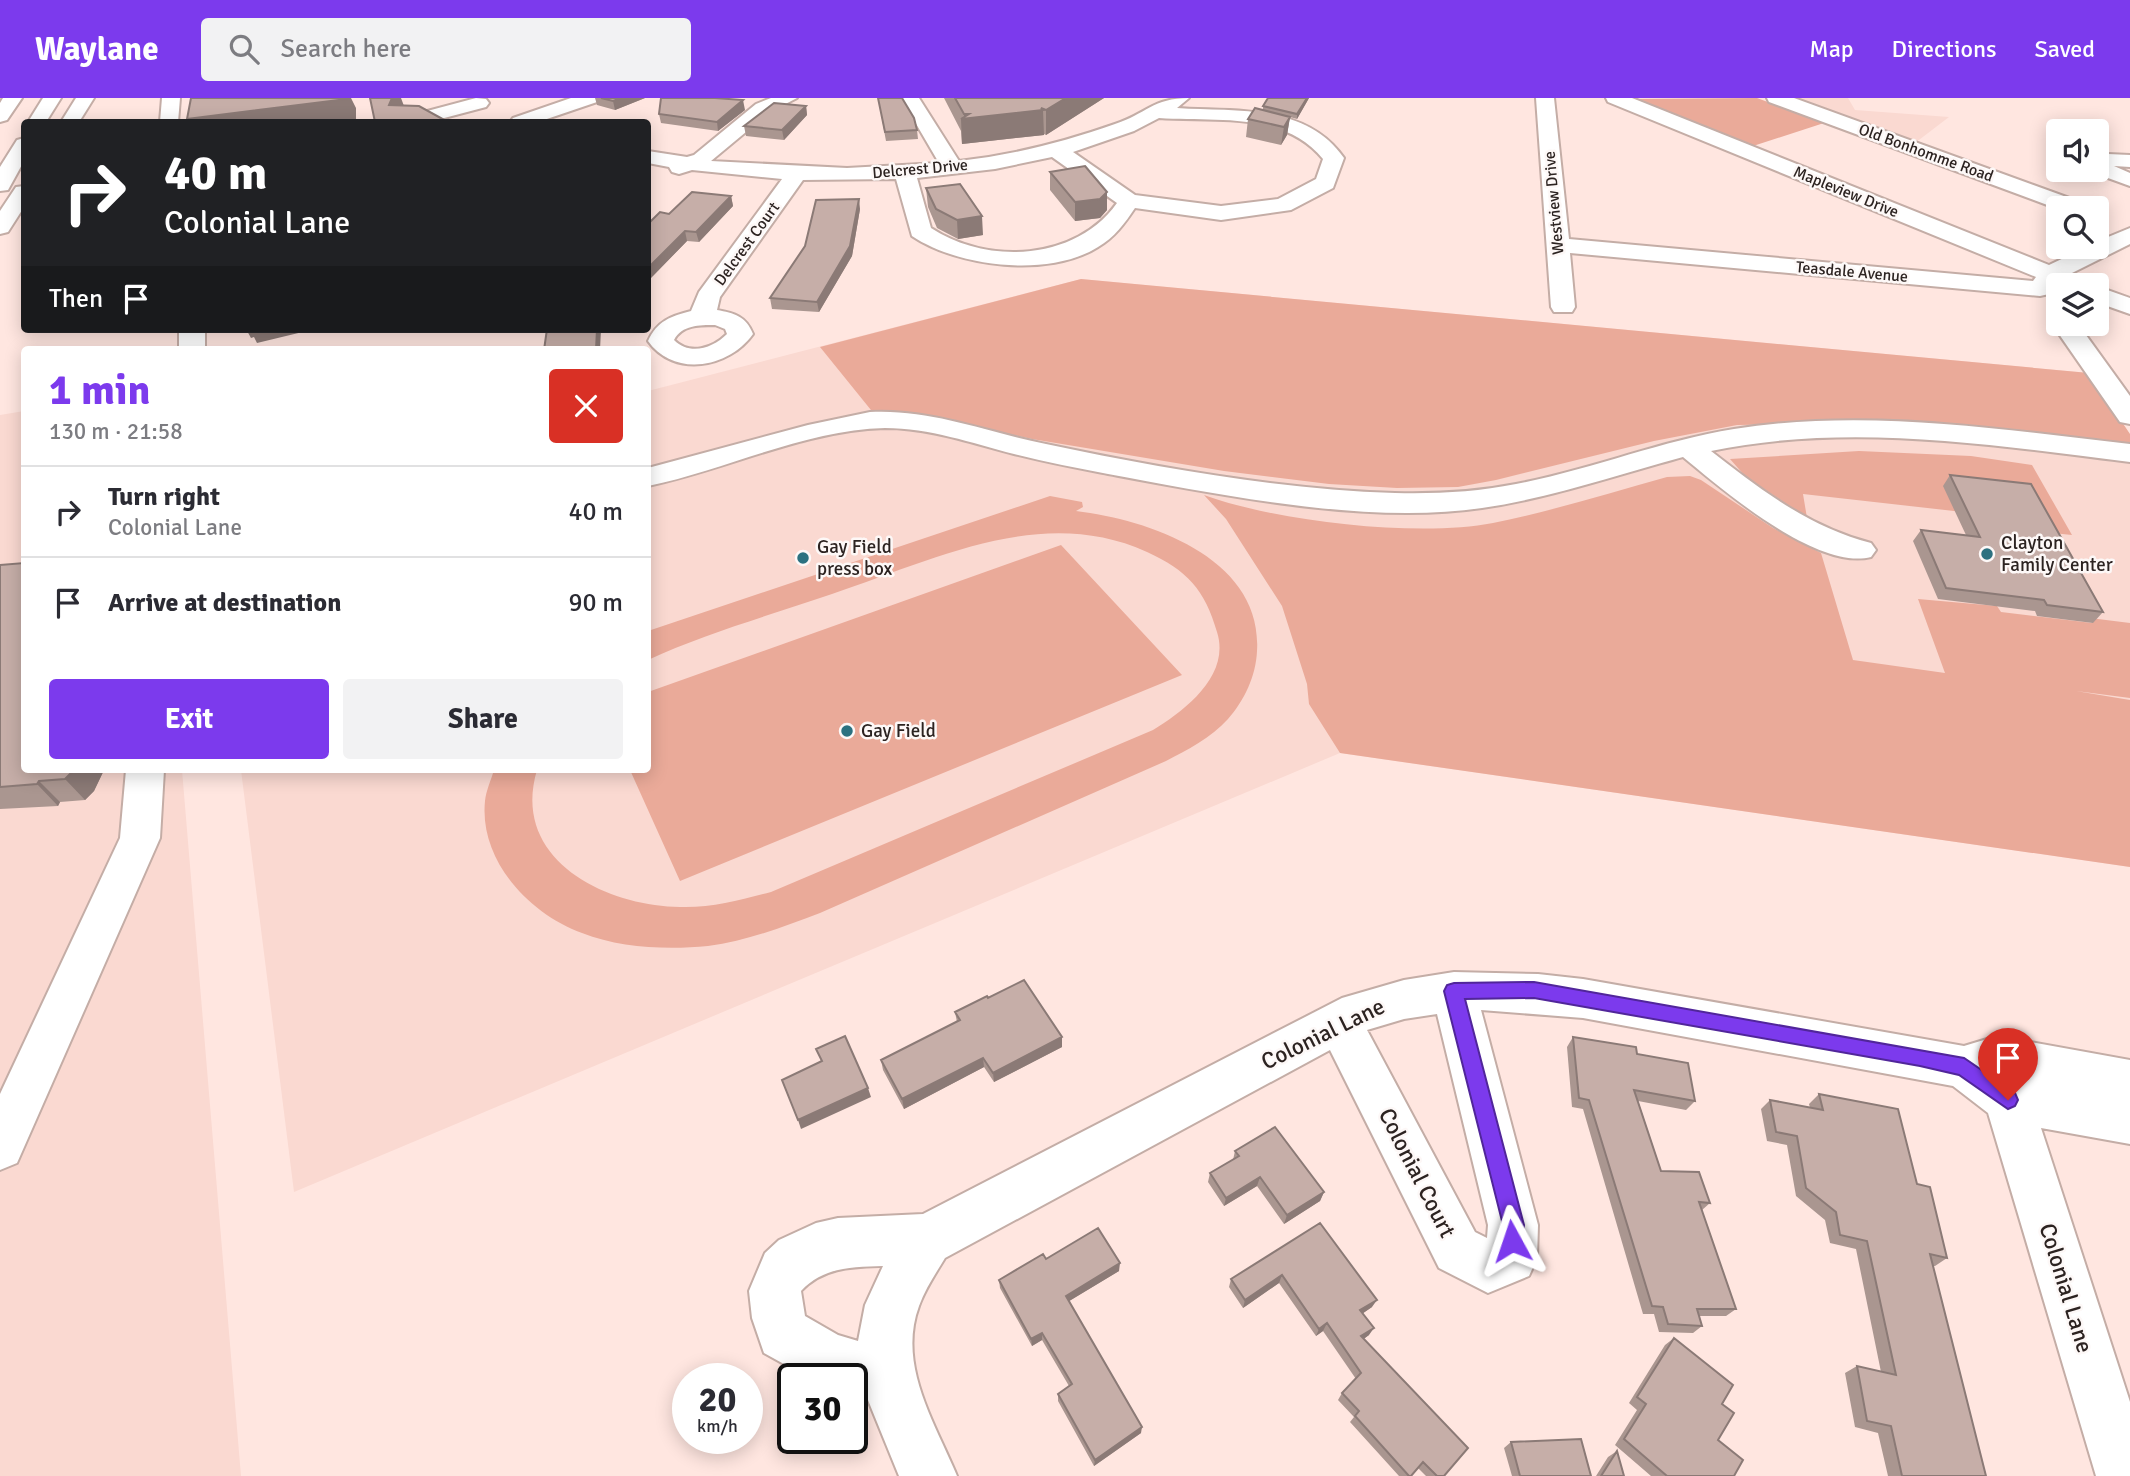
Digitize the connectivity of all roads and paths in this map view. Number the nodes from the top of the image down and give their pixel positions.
1 (13, 98) edge
2 (52, 98) edge
3 (85, 98) edge
4 (171, 98) edge
5 (408, 98) edge
6 (541, 98) edge
7 (590, 98) edge
8 (788, 98) edge
9 (910, 98) edge
10 (1179, 98) edge
11 (1545, 98) edge
12 (1615, 98) edge
13 (1776, 98) edge
14 (475, 101) edge
15 (1284, 104) edge
16 (1159, 111) junction
17 (499, 112) junction
18 (0, 116) edge
19 (431, 116) junction
20 (39, 119) edge
21 (72, 119) edge
22 (169, 119) edge
23 (420, 119) edge
24 (514, 119) edge
25 (530, 119) edge
26 (21, 149) edge
27 (1057, 151) junction
28 (651, 157) edge
29 (2130, 162) edge
30 (691, 164) junction
31 (952, 167) junction
32 (905, 172) junction
33 (797, 174) junction
34 (651, 179) edge
35 (2130, 180) edge
36 (0, 185) edge
37 (21, 196) edge
38 (2046, 197) edge
39 (1129, 201) junction
40 (2109, 220) edge
41 (0, 227) edge
42 (2130, 228) edge
43 (2130, 235) edge
44 (1558, 245) junction
45 (2045, 281) junction
46 (2109, 298) edge
47 (1563, 307) dead end
48 (2130, 307) edge
49 (702, 317) dead end
50 (2074, 336) edge
51 (2100, 373) junction
52 (2130, 376) edge
53 (2130, 416) edge
54 (1688, 447) junction
55 (2130, 453) edge
56 (651, 476) edge
57 (1860, 550) dead end
58 (145, 773) edge
59 (1454, 991) junction
60 (1340, 1023) junction
61 (1964, 1067) junction
62 (2118, 1099) edge
63 (2008, 1100) junction
64 (0, 1147) edge
65 (927, 1240) junction
66 (886, 1378) junction
67 (928, 1476) edge
68 (2125, 1476) edge

1 - 18 main road
2 - 20 main road
3 - 21 main road
4 - 22 main road
5 - 19 main road
6 - 17 main road
7 - 25 main road
8 - 30 main road
9 - 31 main road
10 - 15 main road
10 - 16 main road, Delcrest Drive
11 - 44 main road, Westview Drive
12 - 45 main road, Mapleview Drive
13 - 38 main road, Old Bonhomme Road
14 - 17 main road
14 - 19 main road
16 - 27 main road, Delcrest Drive
16 - 39 main road
17 - 24 main road
19 - 23 main road
26 - 36 main road
27 - 31 main road, Delcrest Drive
27 - 39 main road
28 - 30 main road, Delcrest Drive
29 - 35 main road
30 - 33 main road, Delcrest Drive
30 - 34 main road
31 - 32 main road, Delcrest Drive
32 - 33 main road, Delcrest Drive
32 - 39 main road
33 - 49 main road, Delcrest Court
37 - 41 main road
40 - 42 main road
43 - 45 main road
44 - 45 main road, Teasdale Avenue
44 - 47 main road, Westview Drive
46 - 48 main road
50 - 51 main road
51 - 52 main road
51 - 53 main road
54 - 55 main road
54 - 56 main road
54 - 57 main road
58 - 64 main road
59 - 60 main road, Colonial Lane
59 - 60 main road, Colonial Court
59 - 61 main road, Colonial Lane
60 - 65 main road, Colonial Lane
61 - 62 main road, Colonial Lane
61 - 63 main road, Colonial Lane
62 - 63 main road, Colonial Lane
63 - 68 main road, Colonial Lane
65 - 66 main road, Colonial Lane
65 - 66 main road, Colonial Lane
66 - 67 main road, Colonial Lane

